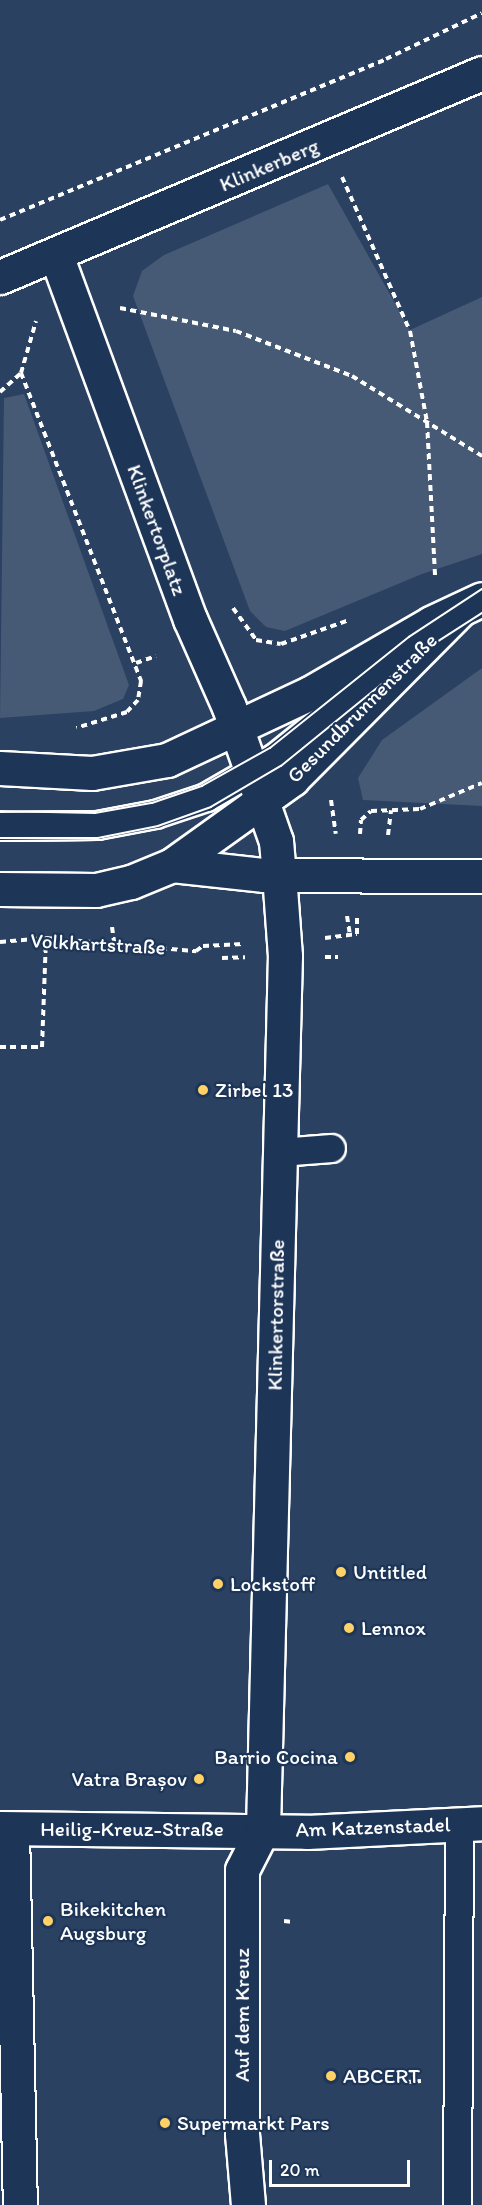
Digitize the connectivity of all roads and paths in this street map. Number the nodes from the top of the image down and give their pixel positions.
1 (482, 13) edge
2 (482, 73) edge
3 (326, 140) junction
4 (0, 220) edge
5 (56, 255) junction
6 (0, 277) edge
7 (72, 298) junction
8 (118, 308) junction
9 (123, 319) dead end
10 (21, 373) junction
11 (0, 392) edge
12 (427, 422) junction
13 (482, 456) edge
14 (229, 597) dead end
15 (460, 610) edge
16 (352, 618) dead end
17 (156, 656) dead end
18 (136, 663) junction
19 (63, 728) dead end
20 (236, 728) junction
21 (0, 768) edge
22 (252, 772) junction
23 (482, 783) edge
24 (262, 803) junction
25 (391, 810) dead end
26 (0, 826) edge
27 (172, 864) junction
28 (279, 875) junction
29 (482, 876) edge
30 (0, 889) edge
31 (46, 938) junction
32 (0, 942) edge
33 (196, 951) dead end
34 (0, 1047) edge
35 (332, 1148) dead end
36 (280, 1152) junction
37 (471, 1824) edge
38 (6, 1829) edge
39 (263, 1829) junction
40 (284, 1922) dead end
41 (293, 1922) dead end
42 (20, 2205) edge
43 (248, 2205) edge
44 (457, 2205) edge

1 - 4 path
2 - 3 street, Klinkerberg
3 - 5 street, Klinkerberg
3 - 12 path
5 - 6 street, Klinkerberg
5 - 7 street, Klinkertorplatz
5 - 10 path
7 - 8 path
7 - 20 street, Klinkertorplatz
8 - 9 path
8 - 12 path
10 - 11 path
10 - 18 path
12 - 13 path
12 - 15 path
14 - 16 path
15 - 20 street, Gesundbrunnenstraße
15 - 22 lane
15 - 24 street, Gesundbrunnenstraße
17 - 18 path
18 - 19 path
20 - 21 street
20 - 22 street, Klinkertorplatz
22 - 24 street, Klinkertorplatz
22 - 26 lane
23 - 25 path
24 - 27 street
24 - 28 street, Klinkertorstraße
27 - 28 street
27 - 30 street
28 - 29 street
28 - 36 street, Klinkertorstraße
31 - 32 path, Volkhartstraße
31 - 33 path, Volkhartstraße
31 - 34 path
35 - 36 lane
36 - 39 street, Klinkertorstraße
37 - 39 street, Am Katzenstadel
37 - 44 lane
38 - 39 street, Heilig-Kreuz-Straße
38 - 42 street
39 - 43 street, Auf dem Kreuz
40 - 41 path

